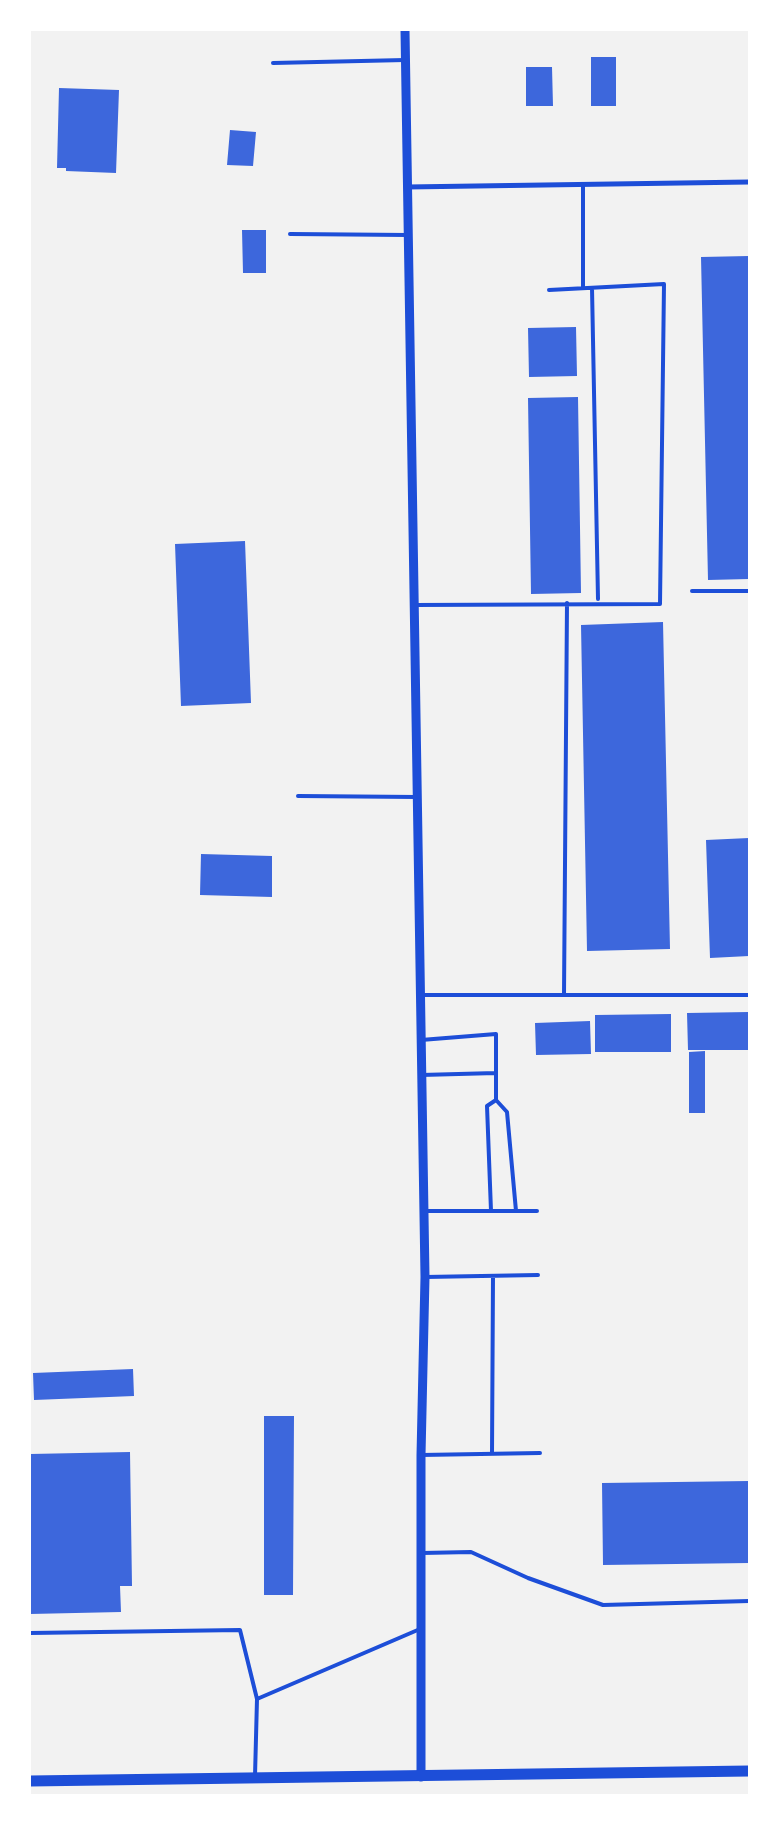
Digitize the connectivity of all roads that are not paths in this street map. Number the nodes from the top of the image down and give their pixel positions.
1 (405, 30) edge
2 (405, 60) junction
3 (273, 63) dead end
4 (749, 182) edge
5 (583, 185) junction
6 (407, 188) junction
7 (290, 234) dead end
8 (408, 235) junction
9 (582, 288) junction
10 (592, 288) junction
11 (549, 290) dead end
12 (692, 591) dead end
13 (749, 591) edge
14 (598, 599) dead end
15 (567, 604) junction
16 (414, 605) junction
17 (298, 796) dead end
18 (417, 797) junction
19 (564, 994) junction
20 (749, 994) edge
21 (420, 995) junction
22 (421, 1040) junction
23 (496, 1073) junction
24 (421, 1076) junction
25 (496, 1100) junction
26 (424, 1211) junction
27 (491, 1211) junction
28 (516, 1211) junction
29 (537, 1211) dead end
30 (538, 1275) dead end
31 (493, 1276) junction
32 (425, 1277) junction
33 (540, 1453) dead end
34 (492, 1454) junction
35 (421, 1455) junction
36 (422, 1553) junction
37 (749, 1601) edge
38 (422, 1628) junction
39 (30, 1634) edge
40 (257, 1699) junction
41 (749, 1771) edge
42 (255, 1777) junction
43 (421, 1777) junction
44 (30, 1781) edge

1 - 2 street
2 - 3 lane
2 - 6 street
4 - 5 street
5 - 6 street
5 - 9 lane
6 - 8 street
7 - 8 lane
8 - 16 street
9 - 10 lane
9 - 11 lane
10 - 14 lane
10 - 15 lane
12 - 13 lane
15 - 16 lane
15 - 19 lane
16 - 18 street
17 - 18 lane
18 - 21 street
19 - 20 lane
19 - 21 lane
21 - 22 street
22 - 23 lane
22 - 24 street
23 - 24 lane
23 - 25 lane
24 - 26 street
25 - 27 lane
25 - 28 lane
26 - 27 lane
26 - 32 street
27 - 28 lane
28 - 29 lane
30 - 31 lane
31 - 32 lane
31 - 34 lane
32 - 35 street
33 - 34 lane
34 - 35 lane
35 - 36 street
36 - 37 lane
36 - 38 street
38 - 40 lane
38 - 43 street
39 - 40 lane
40 - 42 lane
41 - 43 main road
42 - 43 main road
42 - 44 main road

